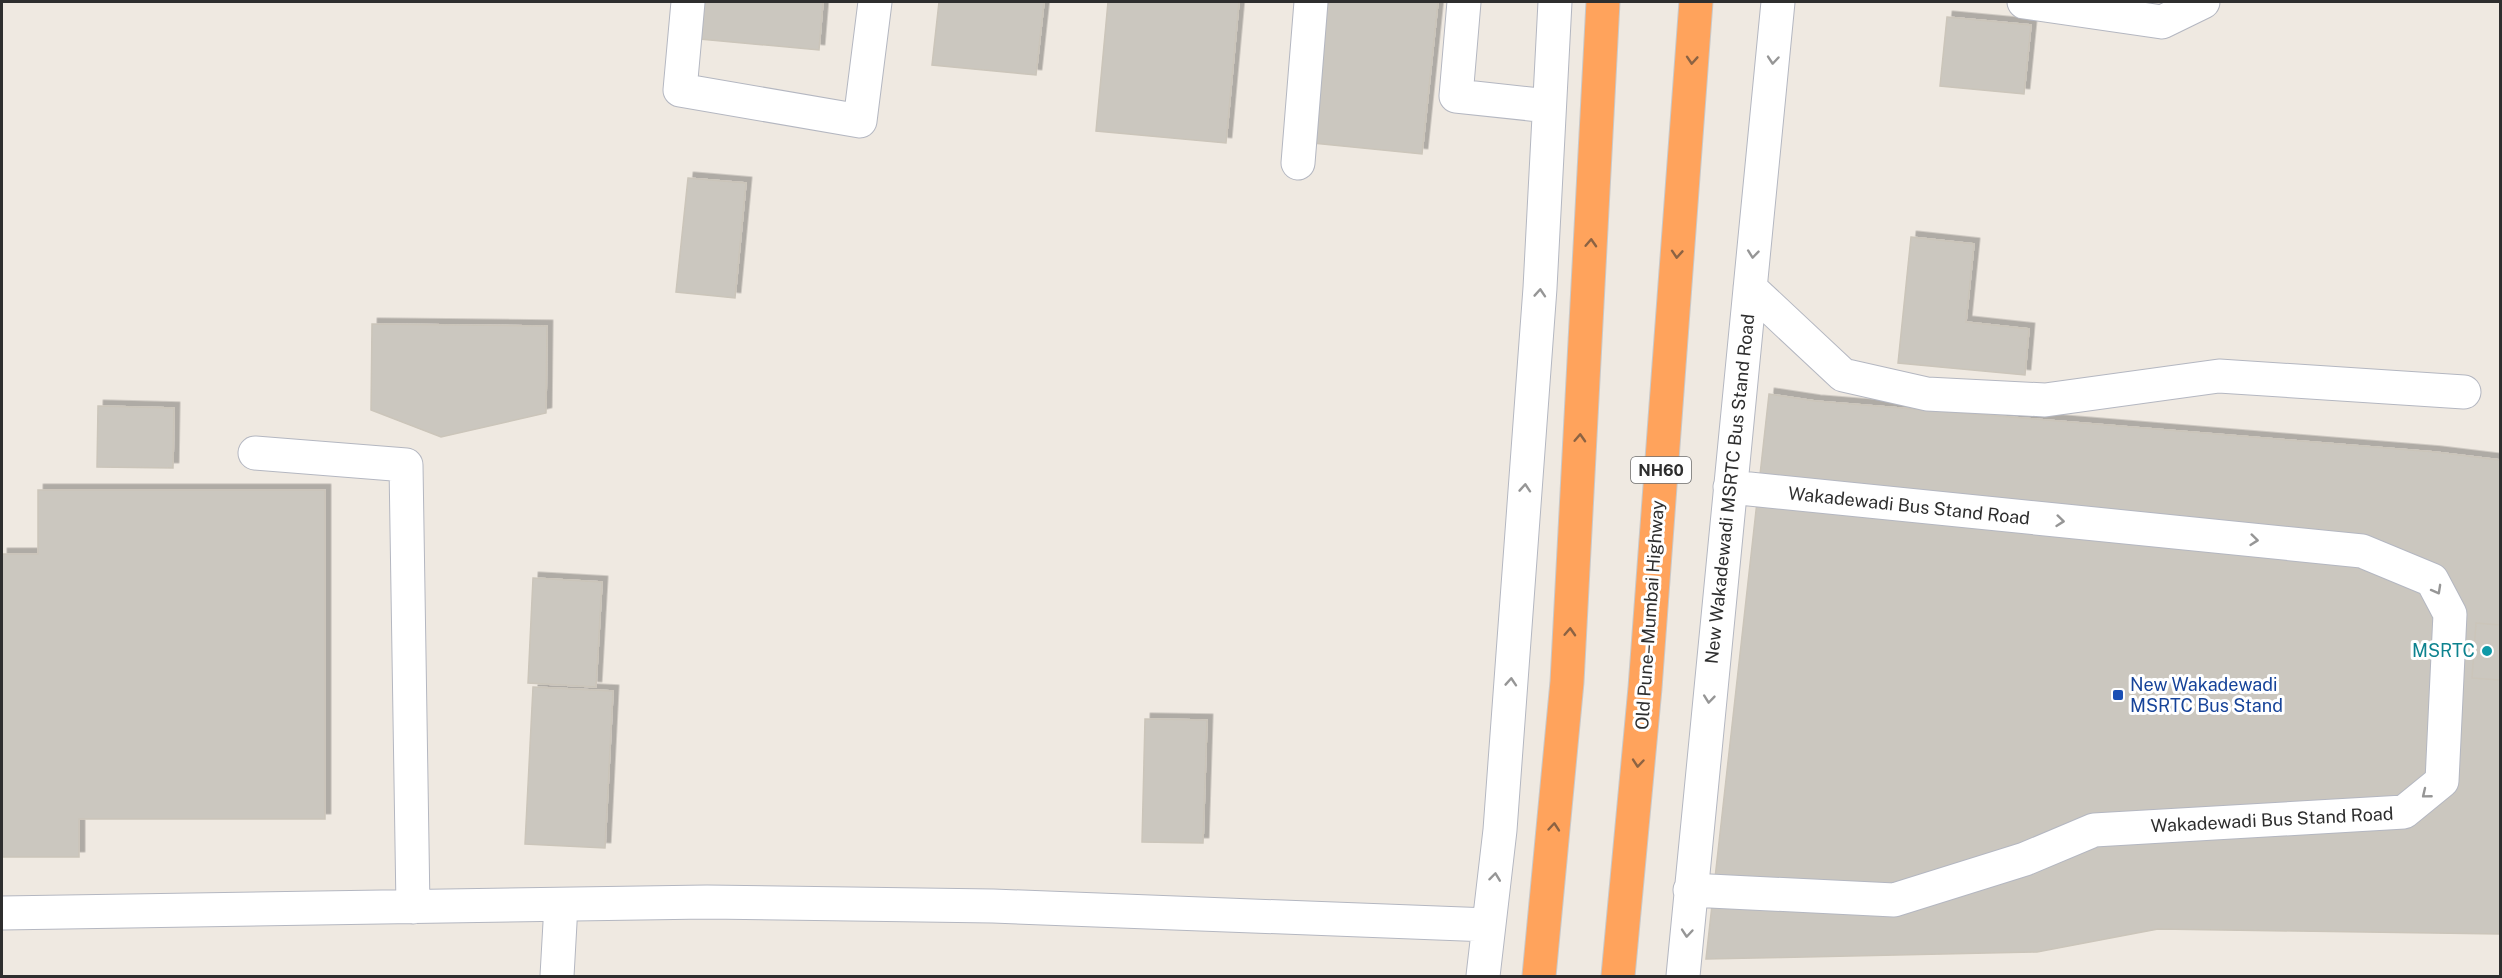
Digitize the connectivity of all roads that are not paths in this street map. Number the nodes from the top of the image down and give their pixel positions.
1 (688, 2) edge
2 (875, 2) edge
3 (1311, 2) edge
4 (1464, 2) edge
5 (1555, 2) edge
6 (1603, 2) edge
7 (1696, 2) edge
8 (1778, 2) edge
9 (2024, 2) edge
10 (2204, 2) edge
11 (1549, 106) junction
12 (1298, 163) dead end
13 (1750, 288) junction
14 (2464, 392) dead end
15 (255, 453) dead end
16 (1730, 488) junction
17 (1690, 890) junction
18 (561, 904) junction
19 (413, 907) junction
20 (2, 913) edge
21 (1489, 925) junction
22 (556, 976) edge
23 (1483, 976) edge
24 (1539, 976) edge
25 (1618, 976) edge
26 (1683, 976) edge

1 - 2 street
3 - 12 street
4 - 11 street
5 - 11 street
24 -> 6 highway
7 -> 25 highway, Old Pune–Mumbai Highway / NH60
8 -> 13 street, New Wakadewadi MSRTC Bus Stand Road
9 - 10 street
21 -> 11 street
13 - 14 street
13 - 16 street, New Wakadewadi MSRTC Bus Stand Road
15 - 19 street
16 -> 17 street, New Wakadewadi MSRTC Bus Stand Road
16 -> 17 street, Wakadewadi Bus Stand Road
17 -> 26 street, New Wakadewadi MSRTC Bus Stand Road
18 - 19 street
18 - 21 street
18 - 22 street
19 - 20 street
21 - 23 street

